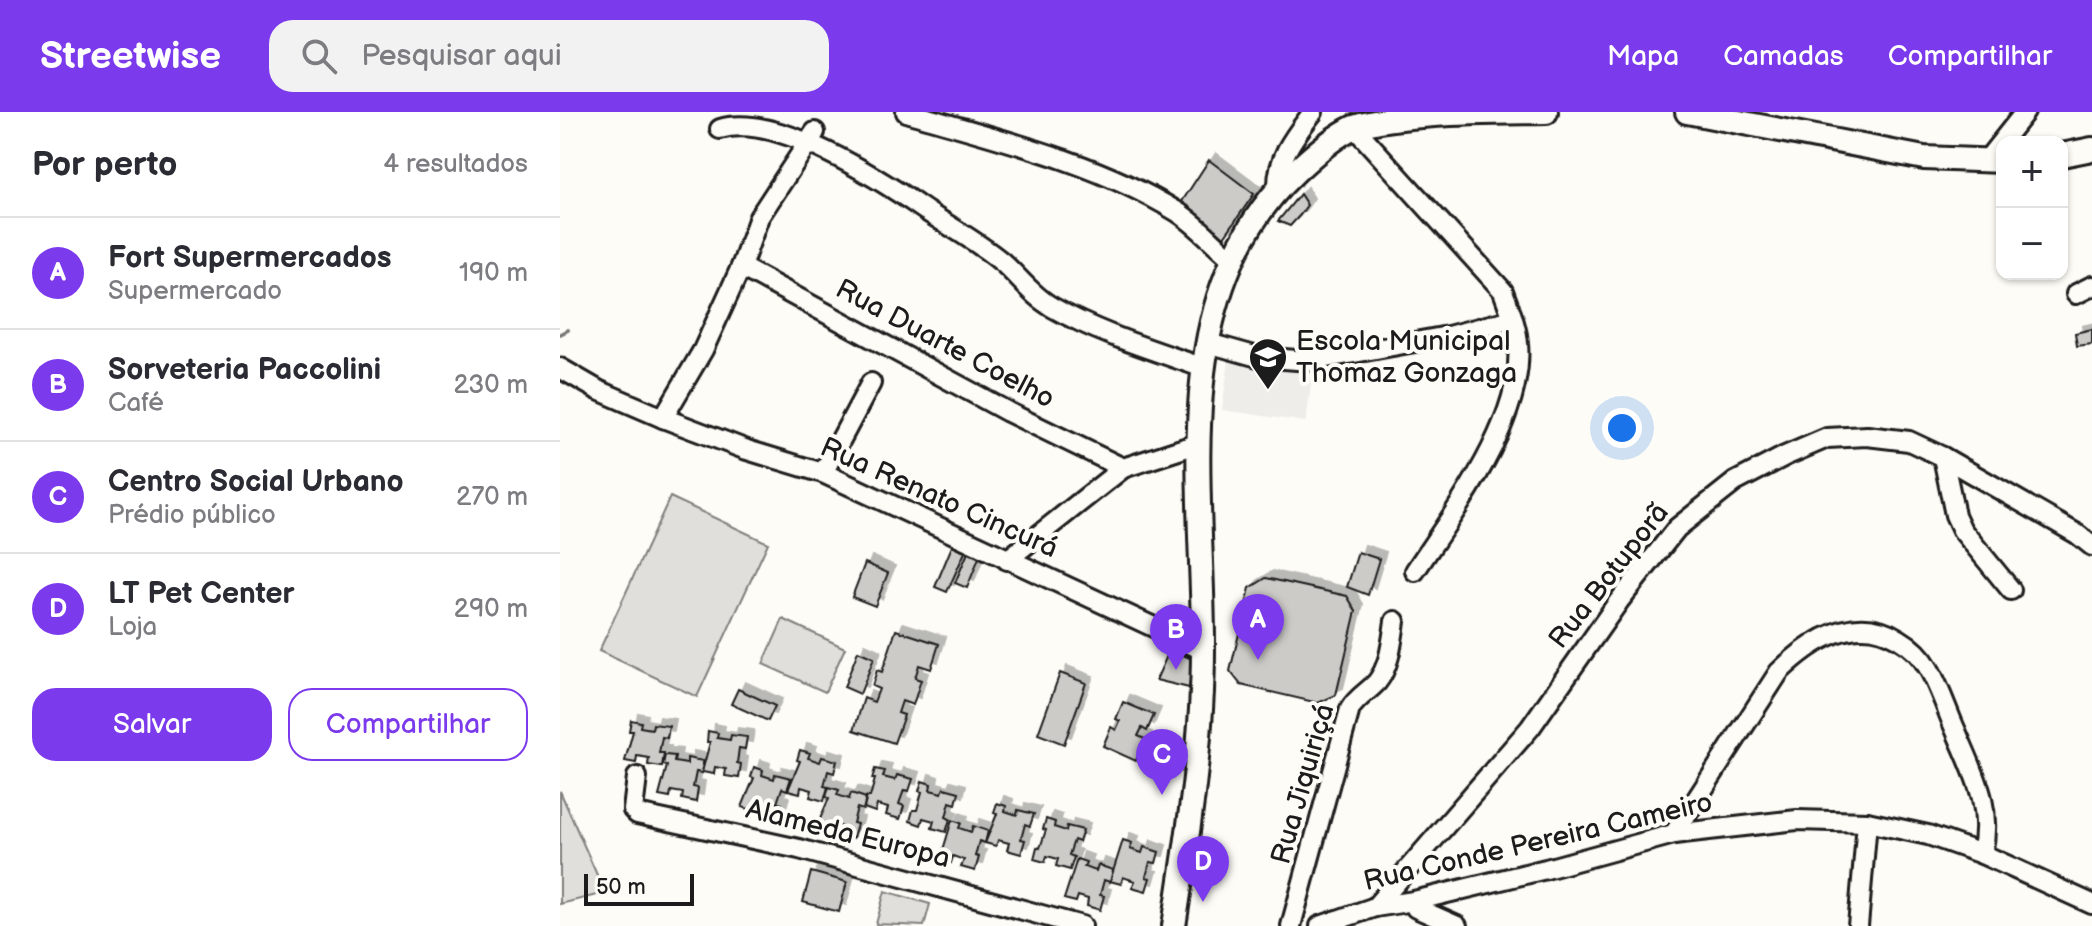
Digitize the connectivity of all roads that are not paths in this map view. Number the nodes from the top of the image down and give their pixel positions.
1 (906, 112) edge
2 (1313, 112) edge
3 (1546, 112) edge
4 (1687, 112) edge
5 (2025, 112) edge
6 (1354, 127) junction
7 (720, 129) dead end
8 (815, 132) junction
9 (2092, 149) edge
10 (2068, 154) edge
11 (1994, 161) edge
12 (1278, 188) junction
13 (1232, 259) junction
14 (741, 267) junction
15 (1513, 319) junction
16 (1208, 343) junction
17 (560, 368) edge
18 (1204, 368) junction
19 (871, 383) dead end
20 (663, 418) junction
21 (1197, 444) junction
22 (1943, 457) junction
23 (1123, 468) junction
24 (823, 473) junction
25 (2092, 546) edge
26 (1007, 560) junction
27 (1415, 571) dead end
28 (2011, 590) dead end
29 (1395, 621) dead end
30 (1203, 650) junction
31 (637, 777) dead end
32 (1867, 822) junction
33 (1674, 834) junction
34 (1982, 854) junction
35 (1415, 904) junction
36 (2092, 904) edge
37 (1375, 907) junction
38 (1082, 926) edge
39 (1174, 926) edge
40 (1291, 926) edge
41 (1320, 926) edge
42 (1409, 926) edge
43 (1457, 926) edge
44 (1858, 926) edge

1 - 13 street
2 - 12 street
3 - 6 main road
4 - 11 main road
5 - 11 street
6 - 12 main road
6 - 15 street
7 - 8 street
8 - 14 street
8 - 18 street
9 - 10 main road
12 - 13 main road
13 - 16 main road
14 - 20 street
14 - 23 street, Rua Duarte Coelho
15 - 16 street
15 - 27 street
16 - 18 main road
17 - 20 street, Rua Renato Cincurá
18 - 21 main road
19 - 24 street
20 - 24 street, Rua Renato Cincurá
21 - 23 street
21 - 30 main road
22 - 25 street, Rua Botuporã
22 - 28 street
22 - 37 street, Rua Botuporã
23 - 26 street
24 - 26 street, Rua Renato Cincurá
26 - 30 street, Rua Renato Cincurá
29 - 40 street, Rua Jiquiriçá
30 - 39 main road
31 - 38 street, Alameda Europa
32 - 33 street, Rua Conde Pereira Cameiro
32 - 34 street, Rua Conde Pereira Cameiro
32 - 44 street
33 - 34 street
33 - 35 street, Rua Conde Pereira Cameiro
34 - 36 street, Rua Conde Pereira Cameiro
35 - 37 street, Rua Conde Pereira Cameiro
35 - 42 street
35 - 43 street
37 - 41 street, Rua Conde Pereira Cameiro

